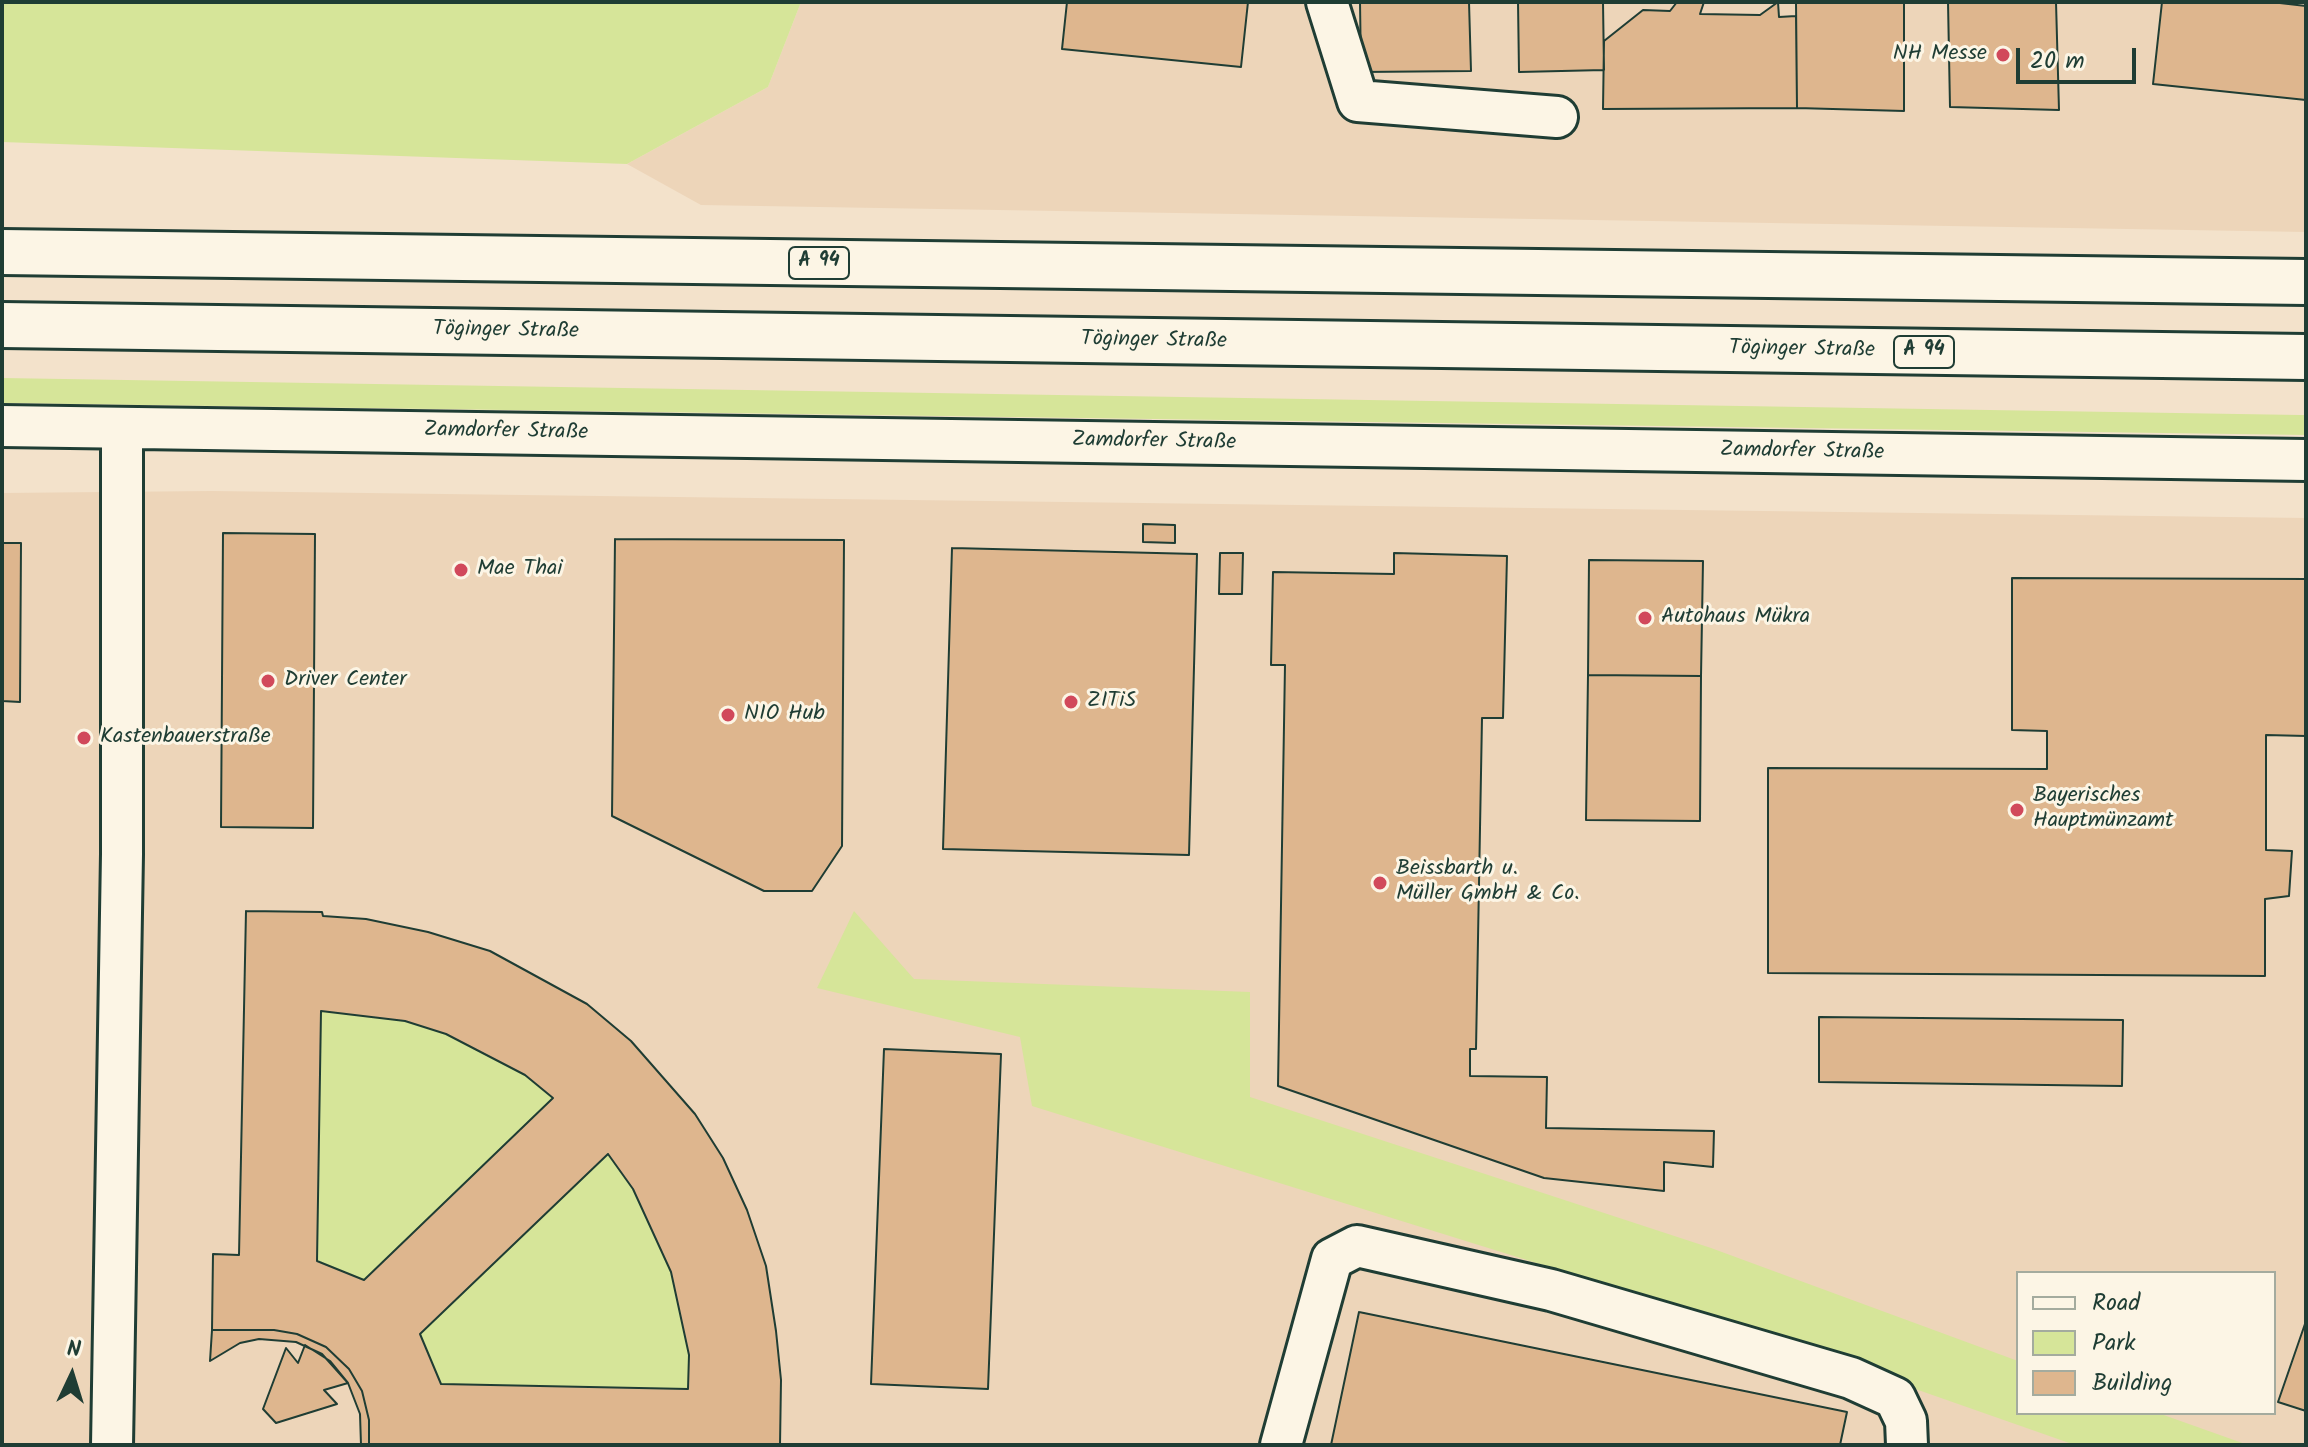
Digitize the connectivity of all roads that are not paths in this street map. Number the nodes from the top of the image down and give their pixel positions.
1 (1327, 2) edge
2 (1557, 117) dead end
3 (2, 252) edge
4 (2306, 282) edge
5 (2, 325) edge
6 (2306, 357) edge
7 (2, 426) edge
8 (122, 428) junction
9 (2306, 460) edge
10 (112, 1445) edge
11 (1281, 1445) edge
12 (1907, 1445) edge

1 - 2 street
3 - 4 highway, A 94
5 - 6 highway, Töginger Straße / A 94
7 - 8 street, Zamdorfer Straße
8 - 9 street, Zamdorfer Straße
8 - 10 street
11 - 12 street

